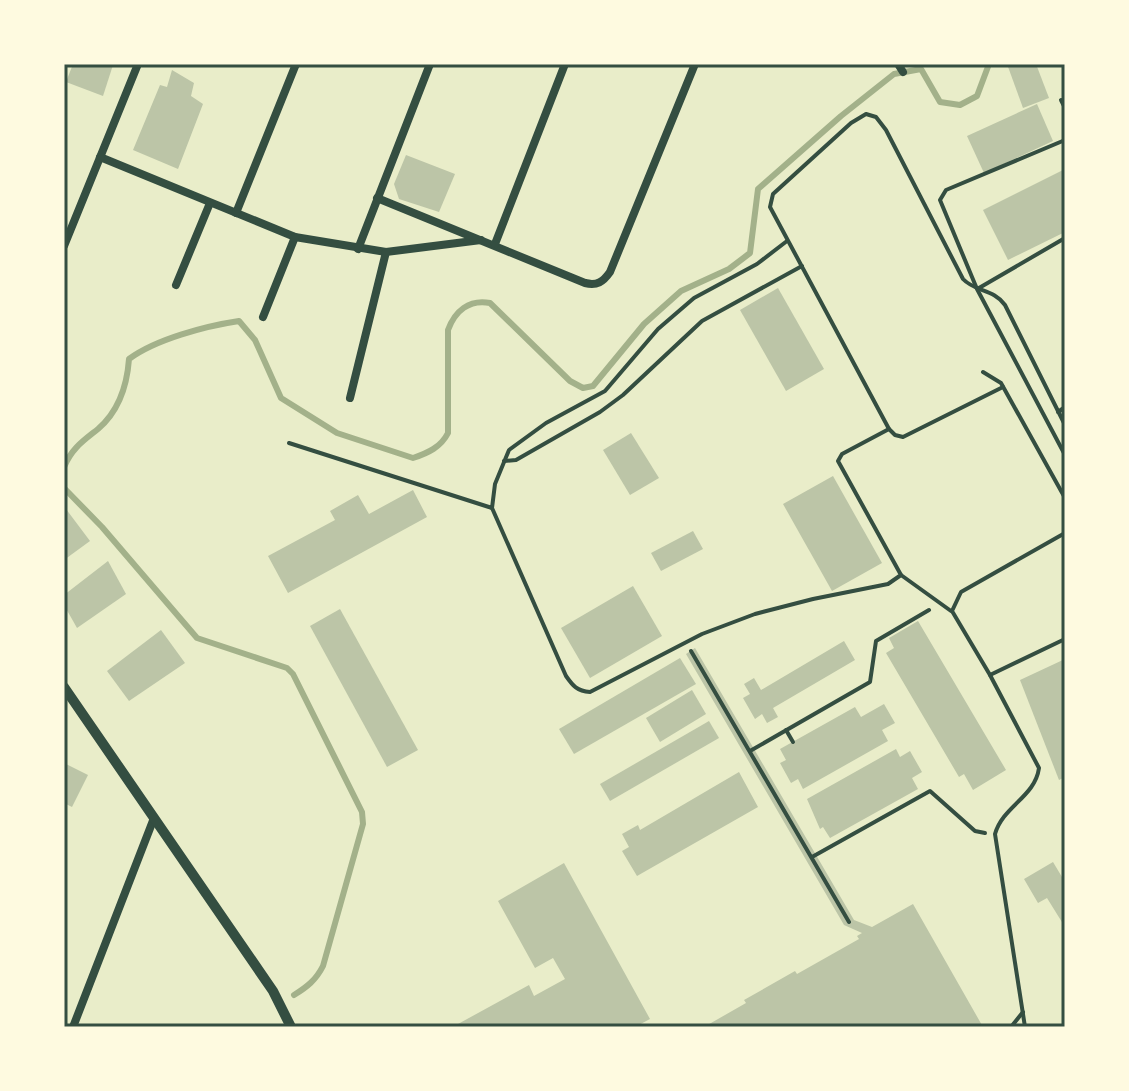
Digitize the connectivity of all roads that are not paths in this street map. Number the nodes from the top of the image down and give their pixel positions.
1 (138, 64) edge
2 (296, 64) edge
3 (430, 64) edge
4 (565, 64) edge
5 (695, 65) edge
6 (1061, 100) dead end
7 (1065, 108) edge
8 (1065, 140) edge
9 (100, 157) junction
10 (377, 198) junction
11 (210, 203) junction
12 (236, 213) junction
13 (295, 237) junction
14 (1065, 238) edge
15 (483, 240) junction
16 (787, 241) junction
17 (495, 244) junction
18 (64, 246) edge
19 (358, 249) junction
20 (386, 252) junction
21 (802, 266) junction
22 (176, 285) dead end
23 (977, 289) junction
24 (263, 317) dead end
25 (983, 372) dead end
26 (1003, 387) junction
27 (350, 398) dead end
28 (1065, 407) edge
29 (1058, 412) junction
30 (1065, 425) edge
31 (889, 429) junction
32 (289, 443) dead end
33 (1065, 455) edge
34 (504, 461) junction
35 (1065, 498) edge
36 (492, 508) junction
37 (1065, 533) edge
38 (901, 575) junction
39 (952, 611) junction
40 (1065, 639) edge
41 (990, 675) junction
42 (64, 687) edge
43 (154, 818) junction
44 (1023, 1012) junction
45 (73, 1027) edge
46 (291, 1027) edge
47 (1011, 1027) edge
48 (1025, 1027) edge

1 - 9 street
2 - 12 street
3 - 10 street
4 - 17 street
5 - 17 street
6 - 7 lane
8 - 23 lane
9 - 11 street
9 - 18 street
10 - 15 street
10 - 19 street
11 - 12 street
11 - 22 street
12 - 13 street
13 - 19 street
13 - 24 street
14 - 23 lane
15 - 17 street
15 - 20 street
16 - 21 lane
16 - 23 lane
16 - 34 lane
19 - 20 street
20 - 27 street
21 - 31 lane
21 - 34 lane
23 - 29 lane
23 - 33 lane
25 - 26 lane
26 - 31 lane
26 - 35 lane
28 - 29 lane
29 - 30 lane
31 - 38 lane
32 - 36 lane
34 - 36 lane
36 - 38 lane
37 - 39 lane
38 - 39 lane
39 - 41 lane
40 - 41 lane
41 - 44 lane
42 - 43 street
43 - 45 street
43 - 46 street
44 - 47 lane
44 - 48 lane

